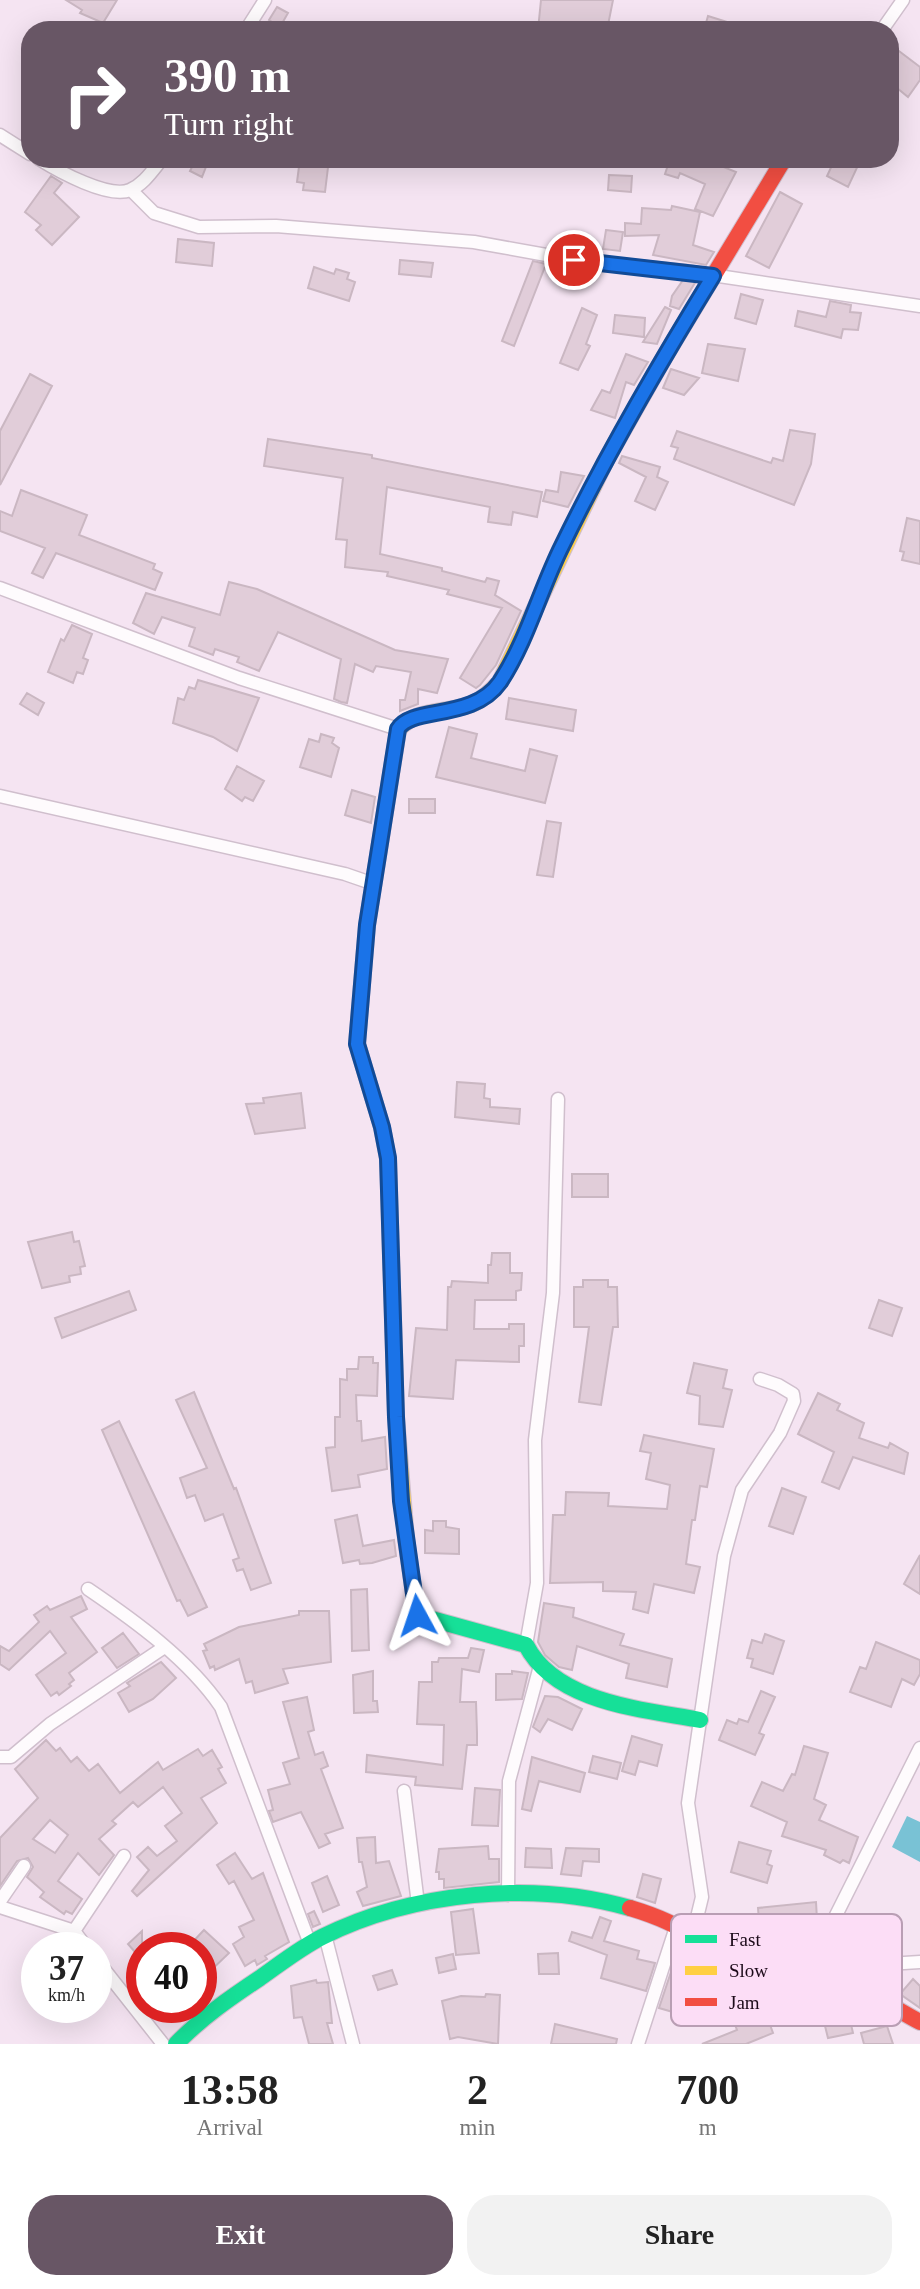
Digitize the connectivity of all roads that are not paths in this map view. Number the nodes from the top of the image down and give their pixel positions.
1 (265, 0) edge
2 (903, 0) edge
3 (252, 21) edge
4 (888, 21) edge
5 (0, 135) edge
6 (21, 148) edge
7 (58, 168) edge
8 (155, 168) edge
9 (779, 168) edge
10 (131, 190) junction
11 (713, 276) junction
12 (920, 306) edge
13 (0, 588) edge
14 (398, 729) junction
15 (0, 796) edge
16 (374, 884) junction
17 (558, 1098) dead end
18 (760, 1380) dead end
19 (88, 1589) dead end
20 (526, 1645) junction
21 (163, 1648) junction
22 (540, 1667) junction
23 (700, 1720) junction
24 (920, 1748) edge
25 (0, 1757) edge
26 (404, 1791) dead end
27 (124, 1856) dead end
28 (24, 1866) dead end
29 (508, 1895) junction
30 (0, 1901) edge
31 (418, 1904) junction
32 (0, 1907) edge
33 (698, 1914) edge
34 (837, 1914) edge
35 (671, 1924) edge
36 (74, 1931) joint
37 (325, 1935) junction
38 (671, 1942) edge
39 (310, 1944) junction
40 (920, 1962) edge
41 (902, 1964) edge
42 (112, 1979) edge
43 (902, 2014) edge
44 (920, 2022) edge
45 (163, 2044) edge
46 (176, 2044) edge
47 (353, 2044) edge
48 (638, 2044) edge

1 - 3 street
2 - 4 street
5 - 6 street
7 - 10 street
8 - 10 street
9 - 11 street
10 - 11 street
11 - 12 street
11 - 14 street
13 - 14 street
14 - 16 street
15 - 16 street
16 - 20 street
17 - 20 street
18 - 23 street
19 - 21 street
20 - 22 street
21 - 25 street
21 - 39 street
22 - 23 street
22 - 29 street
23 - 33 street
24 - 34 street
26 - 31 street
27 - 36 street
28 - 30 street
29 - 31 street
29 - 35 street
31 - 37 street
32 - 36 street
37 - 39 street
37 - 47 street
38 - 48 street
39 - 46 street
40 - 41 street
42 - 45 street
43 - 44 street

